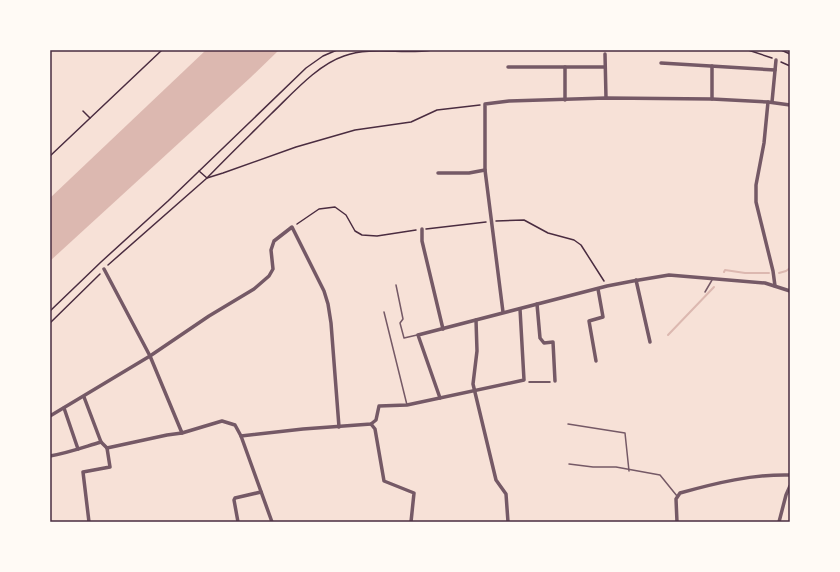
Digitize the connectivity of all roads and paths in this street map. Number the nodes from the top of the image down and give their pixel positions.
1 (156, 50) edge
2 (162, 50) edge
3 (337, 50) edge
4 (429, 50) edge
5 (432, 50) edge
6 (748, 50) edge
7 (781, 50) edge
8 (159, 53) junction
9 (604, 54) dead end
10 (790, 54) edge
11 (776, 60) junction
12 (661, 63) dead end
13 (605, 66) junction
14 (712, 66) junction
15 (790, 66) edge
16 (508, 67) dead end
17 (565, 67) junction
18 (775, 70) junction
19 (606, 98) junction
20 (712, 99) junction
21 (565, 100) junction
22 (770, 102) junction
23 (485, 104) junction
24 (790, 105) edge
25 (83, 111) dead end
26 (90, 118) junction
27 (50, 156) edge
28 (485, 170) junction
29 (199, 171) junction
30 (438, 173) dead end
31 (207, 178) junction
32 (491, 221) junction
33 (292, 227) junction
34 (422, 229) junction
35 (104, 269) junction
36 (712, 278) junction
37 (636, 280) junction
38 (396, 285) dead end
39 (607, 286) junction
40 (775, 286) junction
41 (598, 289) junction
42 (790, 291) edge
43 (704, 292) dead end
44 (537, 304) junction
45 (520, 309) junction
46 (50, 311) edge
47 (384, 312) dead end
48 (503, 312) junction
49 (476, 320) junction
50 (50, 323) edge
51 (443, 329) junction
52 (418, 335) junction
53 (650, 342) dead end
54 (150, 356) junction
55 (596, 361) dead end
56 (524, 380) junction
57 (555, 381) joint
58 (474, 390) junction
59 (84, 397) junction
60 (440, 398) junction
61 (407, 405) junction
62 (64, 408) junction
63 (50, 416) edge
64 (371, 424) junction
65 (568, 424) dead end
66 (339, 427) junction
67 (182, 433) junction
68 (241, 436) junction
69 (101, 442) junction
70 (108, 448) junction
71 (78, 449) junction
72 (50, 456) edge
73 (569, 464) dead end
74 (629, 471) junction
75 (790, 475) edge
76 (790, 486) edge
77 (261, 492) junction
78 (677, 496) junction
79 (89, 522) edge
80 (238, 522) edge
81 (272, 522) edge
82 (411, 522) edge
83 (508, 522) edge
84 (677, 522) edge
85 (779, 522) edge

1 - 8 path
2 - 8 path
3 - 29 path
4 - 5 path
4 - 31 path
6 - 11 path
7 - 10 path
8 - 26 path
9 - 13 street
11 - 15 path
11 - 18 street
12 - 14 street
13 - 17 street
13 - 19 street
14 - 18 street
14 - 20 street
16 - 17 street
17 - 21 street
18 - 22 street
19 - 20 street
19 - 21 street
20 - 22 street
21 - 23 street
22 - 24 street
22 - 40 street
23 - 28 street
23 - 31 path
25 - 26 path
26 - 27 path
28 - 30 street
28 - 32 street
29 - 31 path
29 - 46 path
31 - 35 path
32 - 34 path
32 - 39 path
32 - 48 street
33 - 34 path
33 - 54 street
33 - 66 street
34 - 51 street
35 - 50 path
35 - 54 street
36 - 37 street
36 - 40 street
36 - 43 lane
37 - 39 street
37 - 53 street
38 - 52 lane
39 - 41 street
40 - 42 street
41 - 44 street
41 - 55 street
44 - 45 street
44 - 57 street
45 - 48 street
45 - 56 street
47 - 61 lane
48 - 49 street
49 - 51 street
49 - 58 street
51 - 52 street
52 - 60 street
54 - 59 street
54 - 67 street
56 - 57 path
56 - 58 street
58 - 60 street
58 - 83 street
59 - 62 street
59 - 69 street
60 - 61 street
61 - 64 street
62 - 63 street
62 - 71 street
64 - 66 street
64 - 82 street
65 - 74 lane
66 - 68 street
67 - 68 street
67 - 70 street
68 - 77 street
69 - 70 street
69 - 71 street
70 - 79 street
71 - 72 street
73 - 74 lane
74 - 78 lane
75 - 78 street
76 - 85 street
77 - 80 street
77 - 81 street
78 - 84 street

